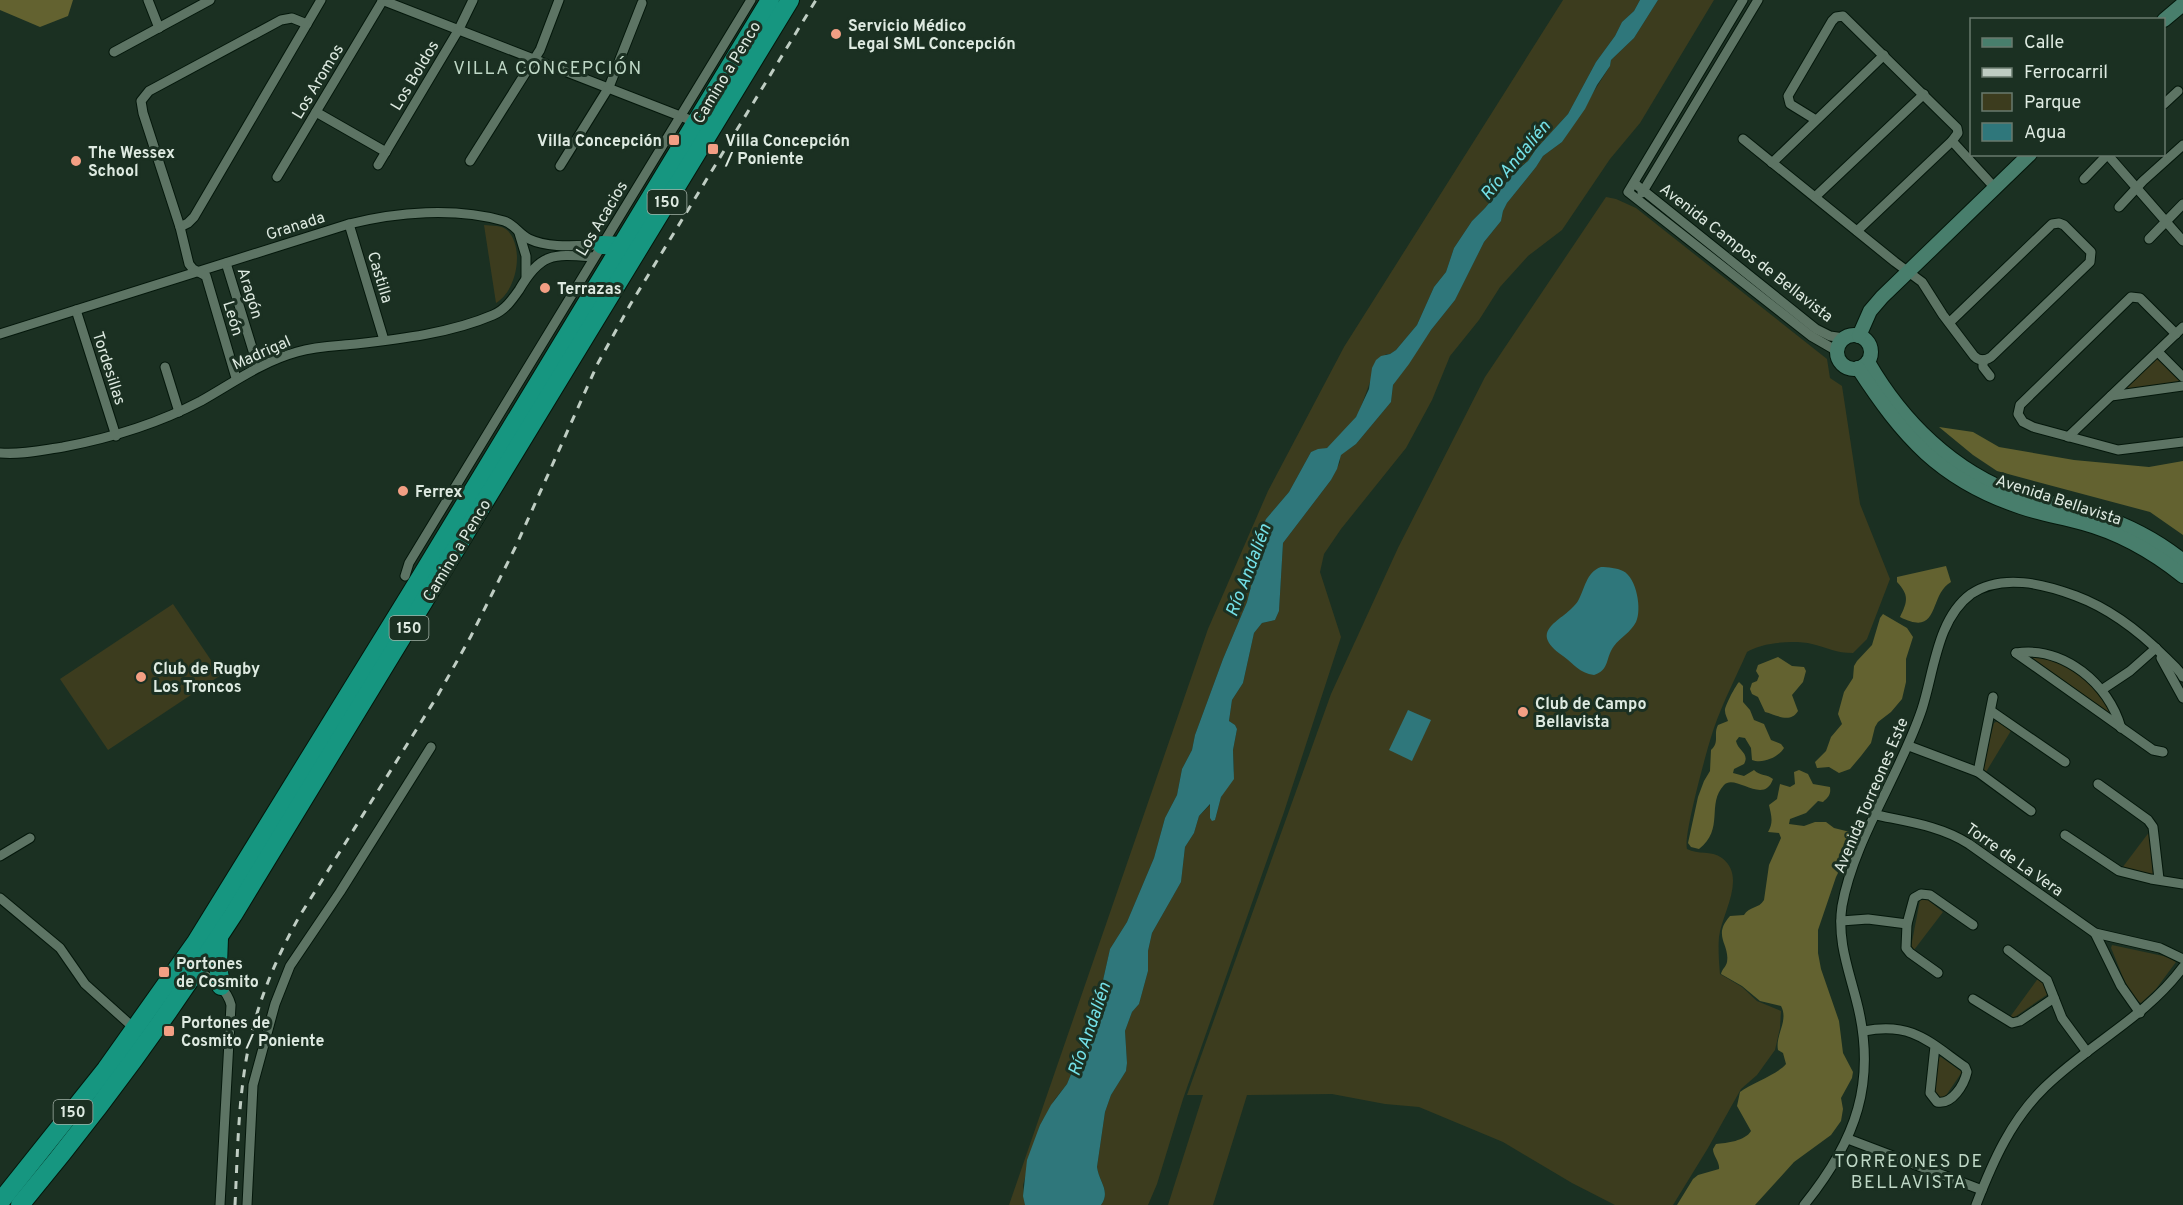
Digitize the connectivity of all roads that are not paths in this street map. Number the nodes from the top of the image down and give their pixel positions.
1 (148, 0) edge
2 (210, 0) edge
3 (321, 0) edge
4 (383, 0) edge
5 (473, 0) edge
6 (559, 0) edge
7 (751, 0) edge
8 (770, 0) edge
9 (790, 0) edge
10 (1743, 0) edge
11 (1758, 0) edge
12 (642, 3) dead end
13 (2183, 4) edge
14 (2165, 18) edge
15 (307, 24) junction
16 (159, 28) junction
17 (459, 29) junction
18 (114, 52) dead end
19 (1884, 55) junction
20 (535, 59) junction
21 (609, 87) junction
22 (2178, 91) dead end
23 (1924, 94) junction
24 (2165, 102) edge
25 (316, 112) junction
26 (1816, 120) junction
27 (696, 122) junction
28 (1743, 139) dead end
29 (1952, 141) junction
30 (2183, 145) edge
31 (386, 152) junction
32 (2028, 156) edge
33 (2107, 156) edge
34 (2109, 156) edge
35 (470, 161) dead end
36 (1772, 163) junction
37 (378, 165) dead end
38 (560, 166) dead end
39 (277, 177) dead end
40 (2084, 178) dead end
41 (1634, 183) junction
42 (1995, 188) junction
43 (2137, 188) junction
44 (1644, 190) junction
45 (1815, 197) junction
46 (1638, 200) junction
47 (2183, 204) edge
48 (2119, 207) dead end
49 (2166, 221) junction
50 (348, 224) junction
51 (180, 227) junction
52 (518, 231) junction
53 (1857, 231) junction
54 (2149, 239) dead end
55 (2183, 241) edge
56 (622, 246) junction
57 (598, 251) junction
58 (226, 263) junction
59 (198, 271) junction
60 (1909, 271) junction
61 (526, 278) junction
62 (76, 310) junction
63 (1949, 323) junction
64 (2179, 331) edge
65 (0, 334) edge
66 (1859, 336) junction
67 (384, 340) junction
68 (1840, 344) junction
69 (2158, 352) junction
70 (1983, 360) junction
71 (1863, 365) junction
72 (165, 367) dead end
73 (258, 367) junction
74 (1990, 376) dead end
75 (2183, 377) edge
76 (236, 378) junction
77 (2183, 386) edge
78 (2111, 396) junction
79 (179, 412) junction
80 (116, 436) junction
81 (2068, 437) junction
82 (2183, 442) edge
83 (0, 453) edge
84 (2183, 561) edge
85 (2183, 576) edge
86 (408, 584) junction
87 (2156, 648) junction
88 (2180, 675) edge
89 (2103, 689) junction
90 (1993, 698) dead end
91 (2183, 698) edge
92 (1990, 711) junction
93 (2121, 728) junction
94 (1909, 746) junction
95 (431, 747) dead end
96 (2163, 752) dead end
97 (2065, 762) dead end
98 (1978, 772) junction
99 (2098, 784) dead end
100 (2031, 811) dead end
101 (1876, 815) junction
102 (2065, 835) dead end
103 (30, 838) dead end
104 (0, 856) edge
105 (2159, 879) junction
106 (2183, 884) edge
107 (0, 898) edge
108 (1840, 921) junction
109 (1907, 924) junction
110 (1973, 925) dead end
111 (2095, 933) junction
112 (219, 936) junction
113 (2008, 950) dead end
114 (2183, 959) edge
115 (190, 965) junction
116 (2183, 967) edge
117 (1938, 973) dead end
118 (221, 986) junction
119 (2054, 998) junction
120 (1973, 999) dead end
121 (2140, 1013) junction
122 (135, 1029) junction
123 (1864, 1031) junction
124 (1935, 1046) junction
125 (2087, 1052) junction
126 (1848, 1139) junction
127 (1982, 1191) junction
128 (7, 1198) edge
129 (220, 1205) edge
130 (247, 1205) edge
131 (1804, 1205) edge
132 (1976, 1205) edge

1 - 16 street
2 - 16 street
3 - 15 street
4 - 17 street
4 - 25 street, Los Aromos
5 - 17 street, Los Boldos
6 - 20 street
7 - 27 street, Los Acacios
8 - 27 highway, Camino a Penco / 150
9 - 27 highway, Camino a Penco / 150
10 - 41 street
11 - 44 street
12 - 21 street
13 - 14 street
15 - 51 street
15 - 51 street, León
16 - 18 street
17 - 20 street
17 - 31 street, Los Boldos
19 - 23 street
19 - 26 street
19 - 26 street
20 - 21 street
20 - 35 street
21 - 27 street
21 - 38 street
22 - 24 street
23 - 29 street
23 - 45 street
25 - 31 street
25 - 39 street, Los Aromos
26 - 36 street
27 - 56 highway, Camino a Penco / 150
27 - 57 street, Los Acacios
27 - 112 highway, Camino a Penco / 150
28 - 36 street
29 - 42 street
29 - 53 street
30 - 43 street
31 - 37 street, Los Boldos
32 - 42 street
33 - 40 street
34 - 43 street
36 - 45 street
41 - 44 street, Avenida Campos de Bellavista
41 - 46 street, Avenida Campos de Bellavista
42 - 60 street
43 - 48 street
43 - 49 street
44 - 46 street
44 - 68 street, Avenida Campos de Bellavista
45 - 53 street
46 - 68 street, Avenida Campos de Bellavista
47 - 49 street
49 - 54 street
49 - 55 street
50 - 52 street, Granada
50 - 58 street, Granada
50 - 67 street, Castilla
51 - 59 street, León
52 - 57 street, Granada
52 - 61 street
53 - 60 street
56 - 57 highway
56 - 86 highway, Camino a Penco / 150
57 - 61 street, Madrigal
57 - 86 street, Los Acacios
58 - 59 street, Granada
58 - 73 street, Aragón
59 - 62 street, Granada
59 - 76 street, León
60 - 63 street
60 - 66 street
61 - 67 street, Madrigal
62 - 65 street, Granada
62 - 80 street, Tordesillas
63 - 70 street
63 - 70 street
64 - 69 street
64 - 81 street
66 - 68 street
66 - 71 street
67 - 73 street, Madrigal
68 - 71 street
69 - 75 street
69 - 78 street
70 - 74 street
71 - 84 street, Avenida Bellavista
71 - 85 street, Avenida Bellavista
72 - 79 street
73 - 76 street, Madrigal
76 - 79 street, Madrigal
77 - 78 street
78 - 81 street
79 - 80 street, Madrigal
80 - 83 street, Madrigal
81 - 82 street
86 - 115 highway, Camino a Penco / 150
87 - 88 street, Avenida Torreones Este
87 - 89 street
87 - 94 street, Avenida Torreones Este
88 - 91 street, Avenida Torreones Este
89 - 93 street
89 - 93 street
90 - 92 street
92 - 97 street
92 - 98 street
93 - 96 street
94 - 98 street
94 - 101 street, Avenida Torreones Este
95 - 130 street
98 - 100 street
99 - 105 street
101 - 108 street, Avenida Torreones Este
101 - 111 street, Torre de La Vera
102 - 105 street
103 - 104 street
105 - 106 street
107 - 122 street
108 - 109 street
108 - 123 street, Avenida Torreones Este
109 - 110 street
109 - 117 street
111 - 114 street, Torre de La Vera
111 - 121 street, Torre de La Vera
112 - 115 highway, Camino a Penco / 150
112 - 118 highway
113 - 119 street
115 - 118 street
115 - 122 highway, Camino a Penco / 150
115 - 128 highway, Camino a Penco / 150
116 - 121 street
118 - 129 street
119 - 120 street
119 - 125 street
121 - 125 street
122 - 128 highway, Camino a Penco / 150
123 - 124 street
123 - 126 street, Avenida Torreones Este
124 - 124 street
125 - 127 street
126 - 127 street
126 - 131 street, Avenida Torreones Este
127 - 132 street

